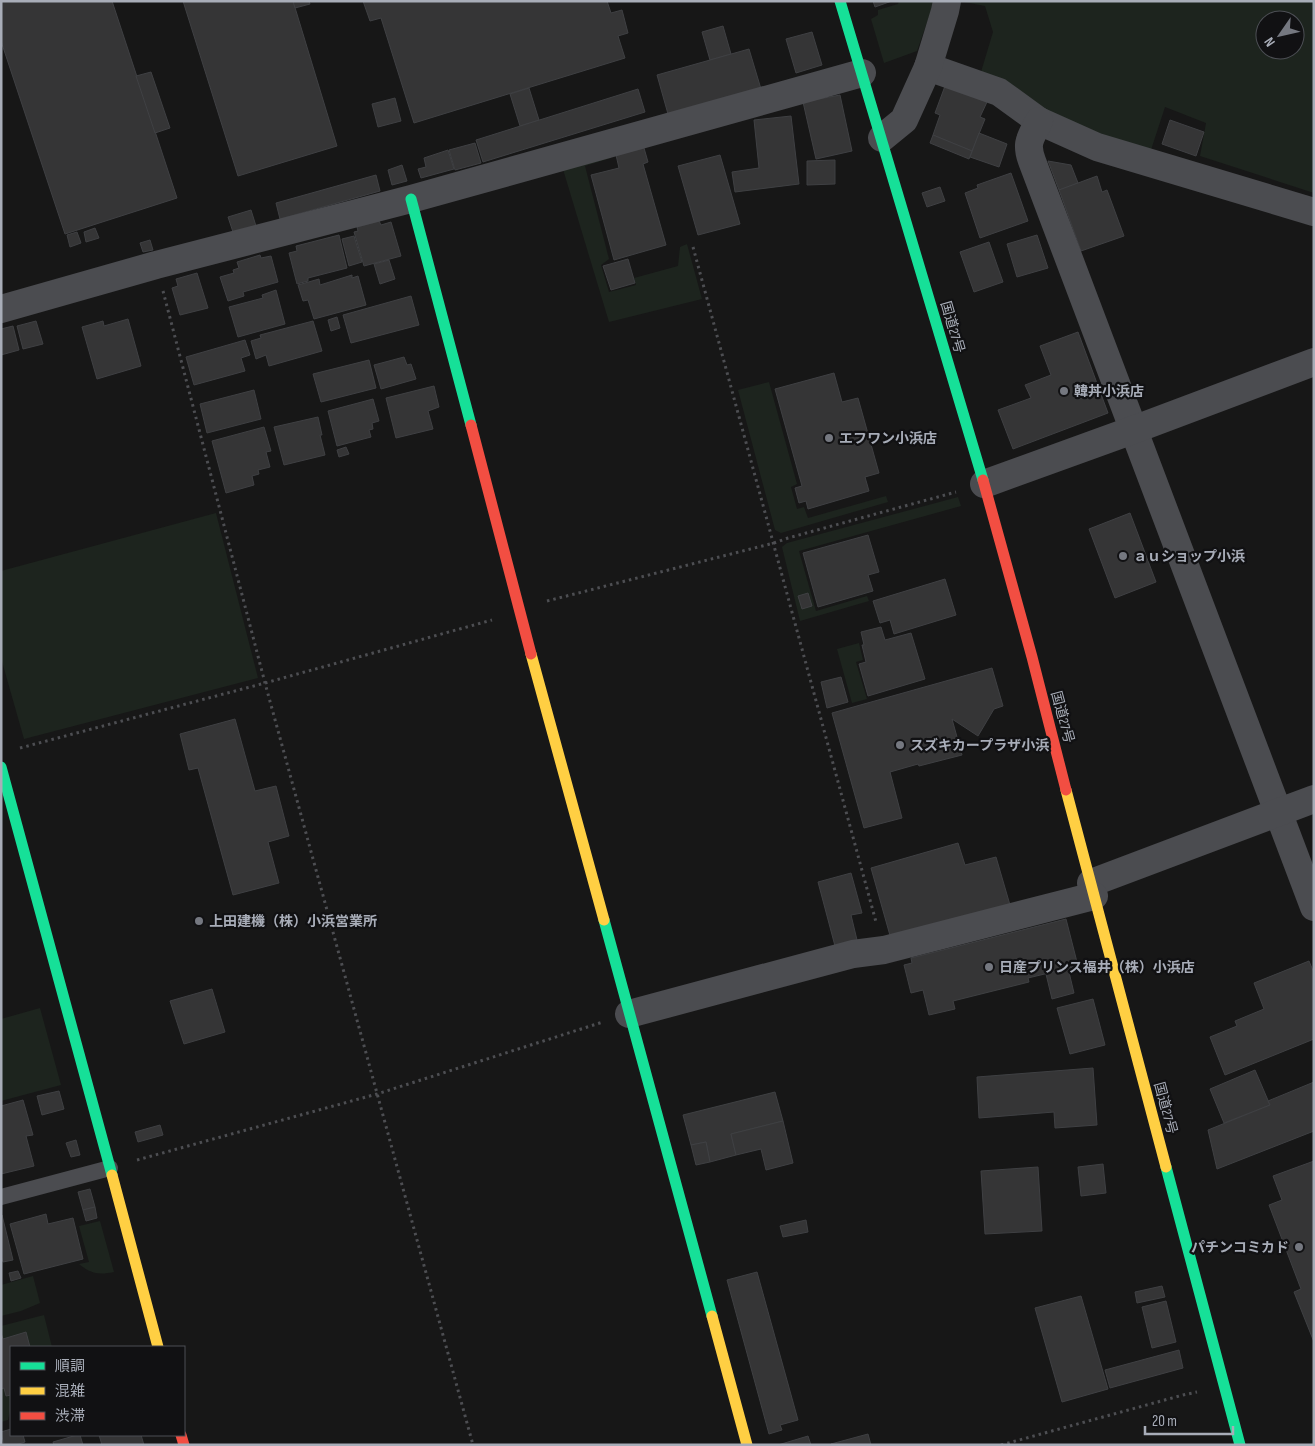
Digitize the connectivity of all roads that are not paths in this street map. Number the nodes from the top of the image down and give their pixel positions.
1 (840, 1) edge
2 (947, 1) edge
3 (928, 68) junction
4 (862, 73) junction
5 (1039, 120) junction
6 (882, 138) junction
7 (411, 199) junction
8 (1314, 212) edge
9 (1, 309) edge
10 (1314, 362) edge
11 (1133, 430) junction
12 (984, 484) junction
13 (1, 767) edge
14 (1314, 799) edge
15 (1279, 812) junction
16 (1092, 889) junction
17 (1314, 907) edge
18 (629, 1014) junction
19 (110, 1168) junction
20 (1, 1197) edge
21 (158, 1346) edge
22 (746, 1445) edge
23 (1240, 1445) edge

1 - 4 main road, 国道27号
2 - 3 street
3 - 5 street
3 - 6 street
4 - 6 main road, 国道27号
4 - 7 street
5 - 8 street
5 - 11 street
6 - 12 main road, 国道27号
7 - 9 street
7 - 18 main road
10 - 11 street
11 - 12 street
11 - 15 street
12 - 16 main road, 国道27号
13 - 19 main road
14 - 15 street
15 - 16 street
15 - 17 street
16 - 18 street
16 - 23 main road, 国道27号
18 - 22 main road
19 - 20 lane
19 - 21 main road

